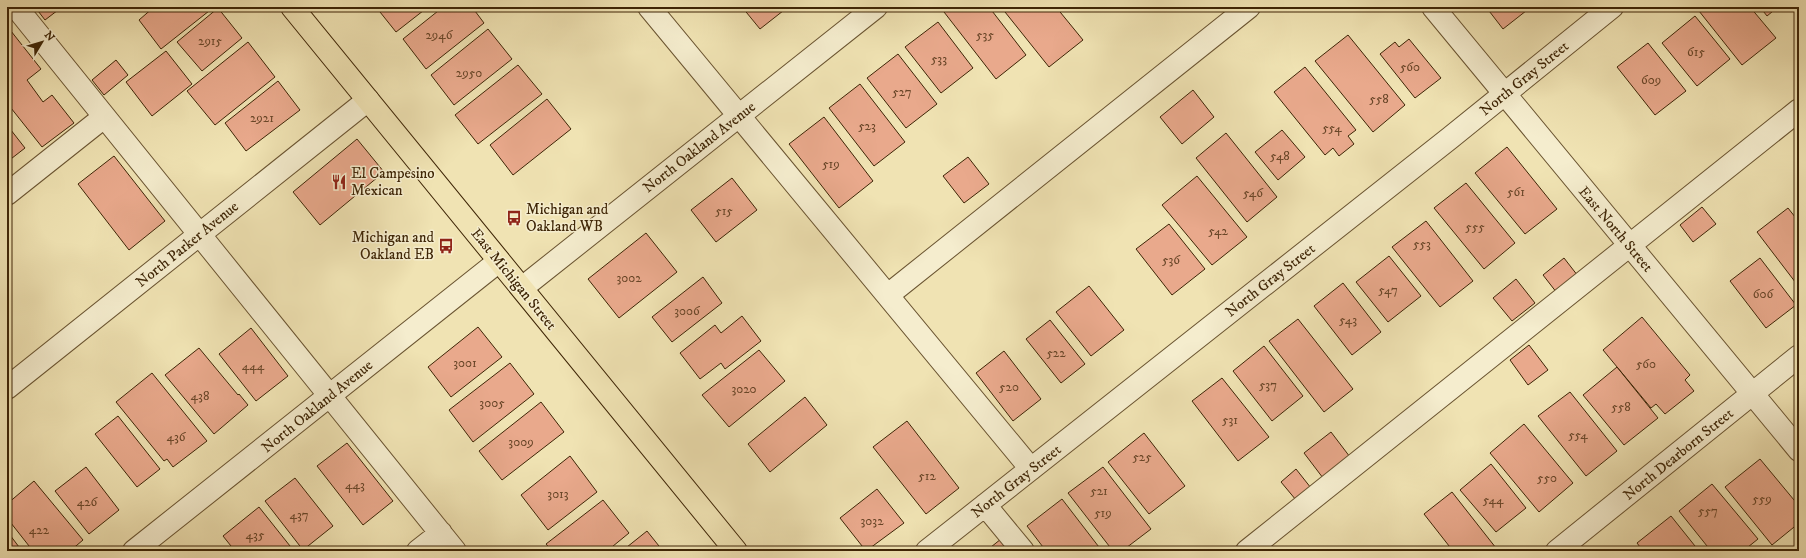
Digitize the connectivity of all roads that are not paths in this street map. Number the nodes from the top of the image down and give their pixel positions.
1 (16, 7) edge
2 (292, 7) edge
3 (649, 7) edge
4 (876, 7) edge
5 (1249, 7) edge
6 (1433, 7) edge
7 (1612, 7) edge
8 (1504, 94) junction
9 (368, 100) junction
10 (1799, 110) edge
11 (739, 116) junction
12 (104, 117) junction
13 (7, 194) edge
14 (199, 234) junction
15 (1630, 245) junction
16 (499, 261) junction
17 (522, 288) junction
18 (888, 296) junction
19 (1799, 356) edge
20 (7, 388) edge
21 (1752, 394) junction
22 (330, 395) junction
23 (1799, 450) edge
24 (1031, 469) junction
25 (985, 505) junction
26 (441, 533) junction
27 (134, 551) edge
28 (418, 551) edge
29 (455, 551) edge
30 (736, 551) edge
31 (927, 551) edge
32 (1023, 551) edge
33 (1247, 551) edge
34 (1556, 551) edge

1 - 12 street
2 - 9 main road, East Michigan Street
3 - 11 street
4 - 11 street, North Oakland Avenue
5 - 18 street
6 - 8 street, East North Street
7 - 8 street, North Gray Street
8 - 15 street, East North Street
8 - 24 street, North Gray Street
9 - 14 street, North Parker Avenue
9 - 16 main road, East Michigan Street
10 - 15 street
11 - 17 street, North Oakland Avenue
11 - 18 street
12 - 13 street
12 - 14 street
14 - 20 street, North Parker Avenue
14 - 22 street
15 - 21 street, East North Street
15 - 33 street
16 - 17 main road, East Michigan Street
16 - 22 street, North Oakland Avenue
17 - 30 main road, East Michigan Street
18 - 24 street
19 - 21 street, North Dearborn Street
21 - 23 street, East North Street
21 - 34 street, North Dearborn Street
22 - 26 street
22 - 27 street, North Oakland Avenue
24 - 25 street, North Gray Street
25 - 31 street, North Gray Street
25 - 32 street
26 - 28 street
26 - 29 street

